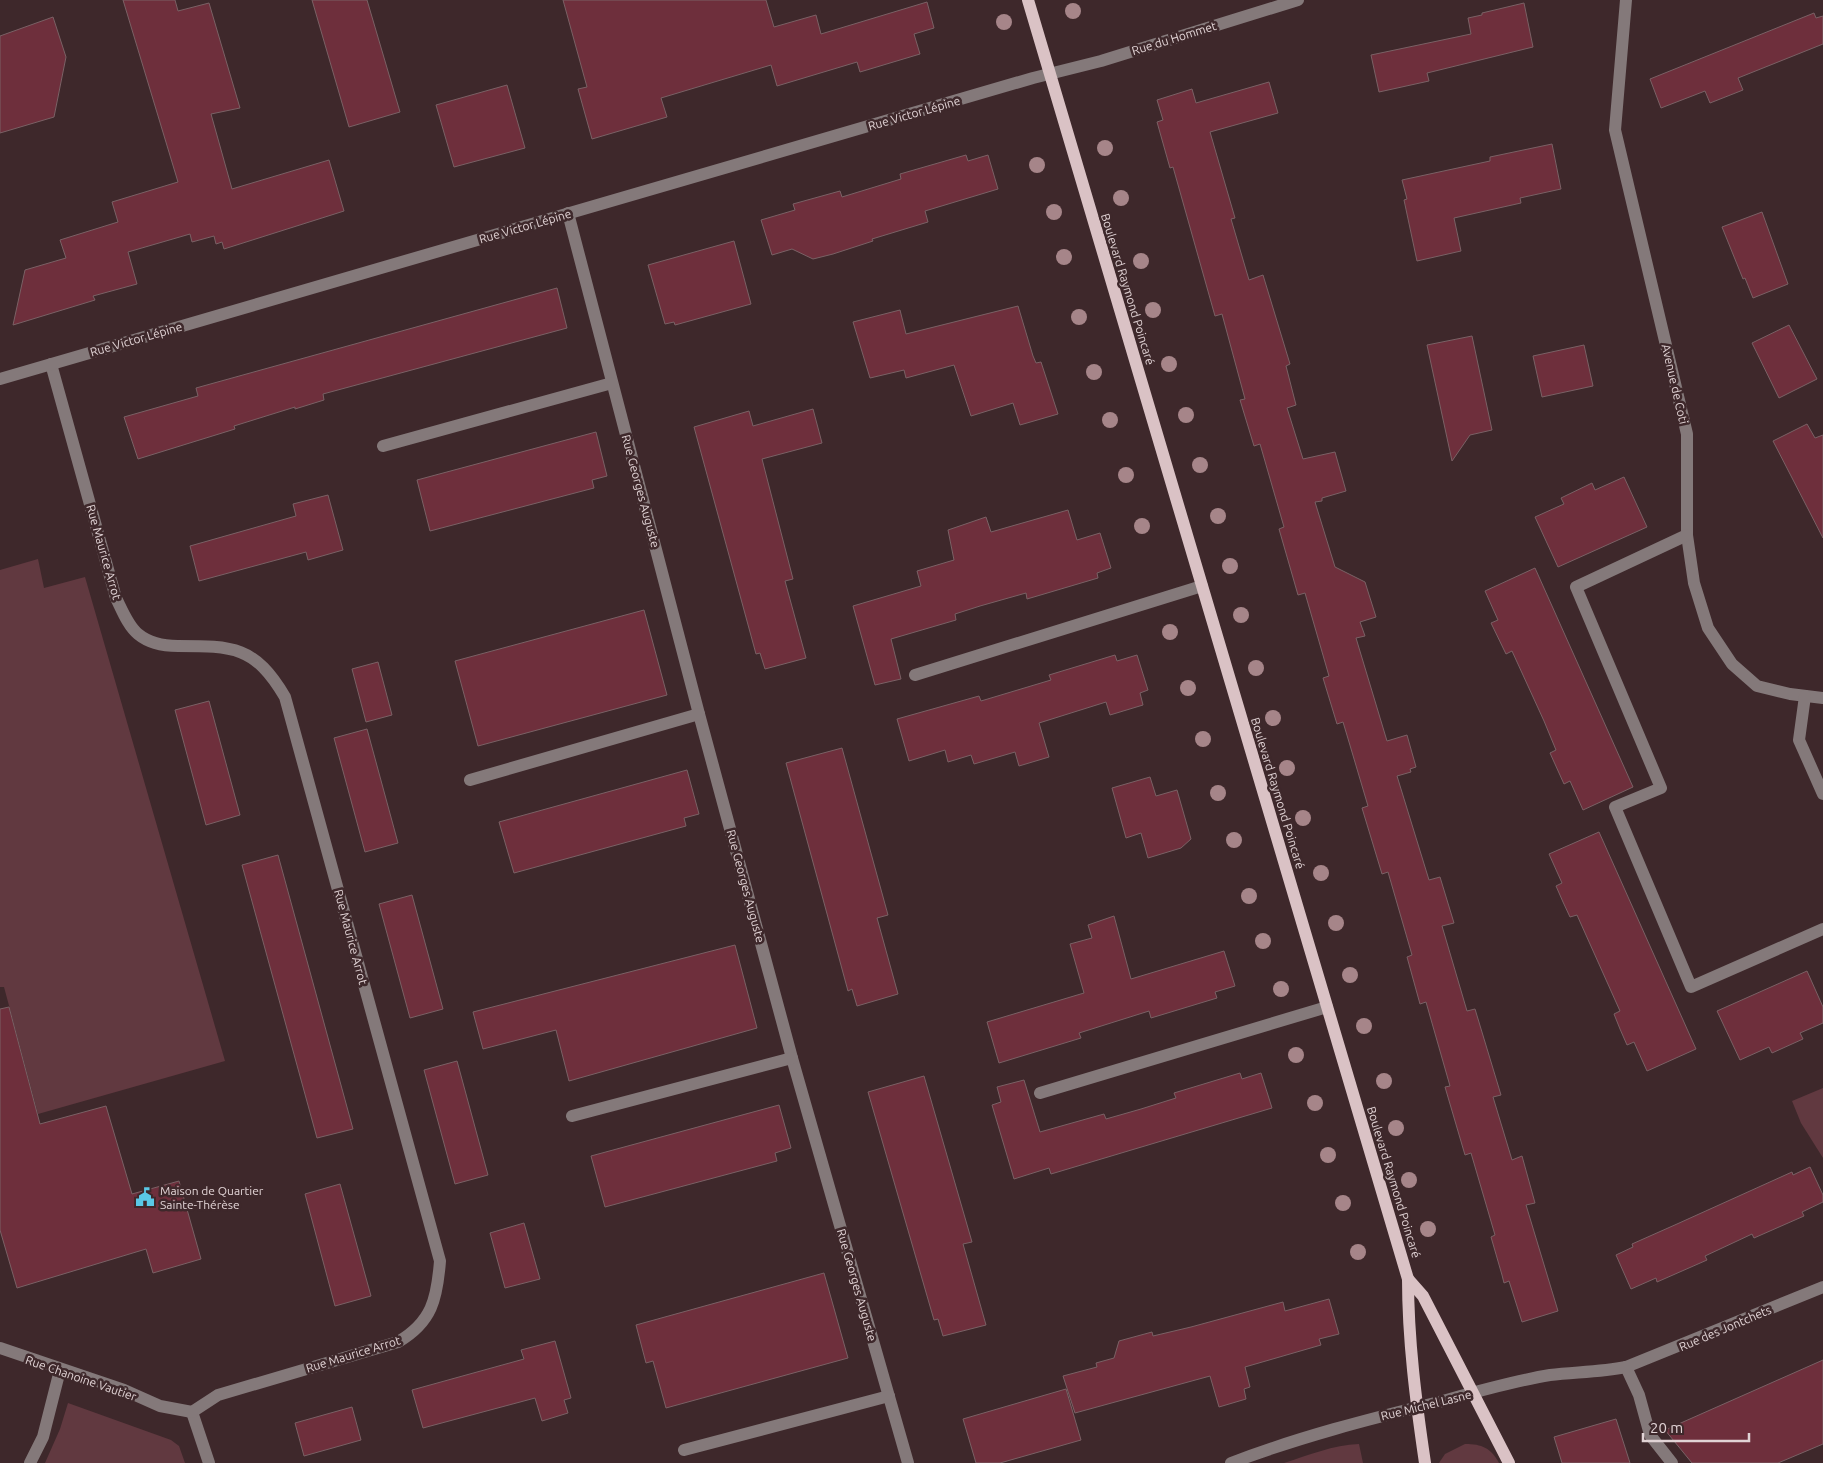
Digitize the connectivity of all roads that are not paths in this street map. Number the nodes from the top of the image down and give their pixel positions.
1 (1028, 0) edge
2 (1298, 0) edge
3 (1626, 0) edge
4 (1050, 73) junction
5 (568, 213) junction
6 (51, 364) junction
7 (0, 379) edge
8 (612, 383) junction
9 (383, 446) dead end
10 (1688, 535) junction
11 (1202, 586) junction
12 (915, 675) dead end
13 (1805, 696) junction
14 (1823, 698) edge
15 (699, 714) junction
16 (470, 780) dead end
17 (1823, 794) edge
18 (1823, 930) edge
19 (1327, 1007) junction
20 (792, 1058) junction
21 (1040, 1093) dead end
22 (572, 1116) dead end
23 (1408, 1279) junction
24 (1823, 1287) edge
25 (0, 1348) edge
26 (1626, 1367) junction
27 (60, 1370) junction
28 (1472, 1394) junction
29 (889, 1396) junction
30 (1417, 1407) junction
31 (192, 1412) junction
32 (684, 1450) dead end
33 (30, 1463) edge
34 (209, 1463) edge
35 (908, 1463) edge
36 (1231, 1463) edge
37 (1425, 1463) edge
38 (1509, 1463) edge
39 (1672, 1463) edge

1 - 4 main road, Boulevard Raymond Poincaré
2 - 4 street, Rue du Hommet
3 - 10 street, Avenue de Coti
4 - 5 street, Rue Victor Lépine
4 - 11 main road, Boulevard Raymond Poincaré
5 - 6 street, Rue Victor Lépine
5 - 8 street, Rue Georges Auguste
6 - 7 street, Rue Victor Lépine
6 - 31 street, Rue Maurice Arrot
8 - 9 street
8 - 15 street, Rue Georges Auguste
10 - 13 street, Avenue de Coti
10 - 18 street
11 - 12 street
11 - 19 main road, Boulevard Raymond Poincaré
13 - 14 street, Avenue de Coti
13 - 17 street
15 - 16 street
15 - 20 street, Rue Georges Auguste
19 - 21 street
19 - 23 main road, Boulevard Raymond Poincaré
20 - 22 street
20 - 29 street, Rue Georges Auguste
23 - 28 main road, Boulevard Raymond Poincaré
23 - 30 main road, Boulevard Raymond Poincaré
24 - 26 street, Rue des Jontchets
25 - 27 street, Rue Chanoine Vautier
26 - 28 street, Rue Michel Lasne
26 - 39 street
27 - 31 street, Rue Chanoine Vautier
27 - 33 street
28 - 30 street, Rue Michel Lasne
28 - 38 main road, Boulevard Raymond Poincaré
29 - 32 street
29 - 35 street, Rue Georges Auguste
30 - 36 street, Rue Michel Lasne
30 - 37 main road, Boulevard Raymond Poincaré
31 - 34 street

